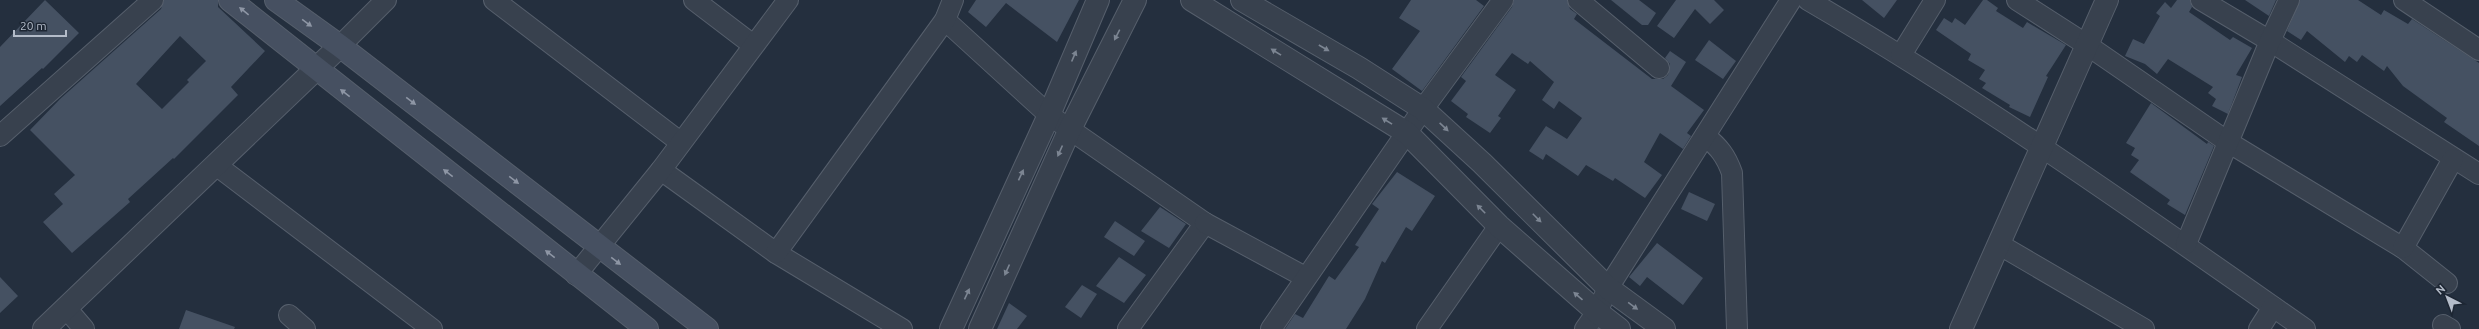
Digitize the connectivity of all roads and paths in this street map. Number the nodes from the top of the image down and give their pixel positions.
1 (153, 0) edge
2 (230, 0) edge
3 (276, 0) edge
4 (386, 0) edge
5 (494, 0) edge
6 (694, 0) edge
7 (788, 0) edge
8 (953, 0) edge
9 (1098, 0) edge
10 (1135, 0) edge
11 (1192, 0) edge
12 (1242, 0) edge
13 (1503, 0) edge
14 (1578, 0) edge
15 (1791, 0) edge
16 (1808, 0) edge
17 (1935, 0) edge
18 (2017, 0) edge
19 (2107, 0) edge
20 (2201, 0) edge
21 (2289, 0) edge
22 (2413, 3) edge
23 (945, 20) junction
24 (2270, 40) junction
25 (2087, 44) junction
26 (753, 45) junction
27 (340, 46) junction
28 (2479, 50) edge
29 (1901, 55) junction
30 (1659, 68) dead end
31 (316, 70) junction
32 (1423, 109) junction
33 (1049, 114) junction
34 (1070, 129) junction
35 (1407, 133) junction
36 (0, 136) edge
37 (1705, 136) junction
38 (680, 142) junction
39 (2228, 142) junction
40 (2041, 147) junction
41 (2453, 159) junction
42 (216, 165) junction
43 (661, 170) junction
44 (2479, 174) edge
45 (1205, 223) junction
46 (1499, 226) junction
47 (2186, 244) junction
48 (2000, 245) junction
49 (599, 248) junction
50 (2403, 248) junction
51 (776, 253) junction
52 (576, 275) junction
53 (1306, 277) junction
54 (2447, 283) dead end
55 (1608, 288) junction
56 (2273, 307) junction
57 (66, 308) junction
58 (289, 315) dead end
59 (1591, 321) edge
60 (44, 329) edge
61 (84, 329) edge
62 (306, 329) edge
63 (432, 329) edge
64 (647, 329) edge
65 (706, 329) edge
66 (902, 329) edge
67 (951, 329) edge
68 (980, 329) edge
69 (1128, 329) edge
70 (1271, 329) edge
71 (1427, 329) edge
72 (1619, 329) edge
73 (1664, 329) edge
74 (1737, 329) edge
75 (1961, 329) edge
76 (2144, 329) edge
77 (2259, 329) edge
78 (2305, 329) edge

1 - 36 street
31 -> 2 main road
3 -> 27 main road
4 - 27 street
5 - 38 street
6 - 26 street
7 - 26 street
8 - 23 street
33 -> 9 street
10 -> 34 street
35 -> 11 street
12 -> 32 street
13 - 32 street
14 - 30 street
15 - 37 street
16 - 29 street
17 - 29 street
18 - 25 street
19 - 25 street
20 - 24 street
21 - 24 street
22 - 28 street
23 - 33 street
23 - 51 street
24 - 39 street
24 - 41 street
25 - 39 street
25 - 40 street
26 - 38 street
27 - 31 street
27 -> 49 main road
29 - 40 street
31 - 42 street
52 -> 31 main road
32 - 35 street
32 -> 55 street
33 - 34 street
67 -> 33 street
34 - 45 street
34 -> 68 street
46 -> 35 street
35 - 53 street
37 - 55 street
37 - 74 street
38 - 43 street
39 - 47 street
39 - 50 street
40 - 47 street
40 - 48 street
41 - 44 street
41 - 50 street
42 - 57 street
42 - 63 street
43 - 49 street
43 - 51 street
45 - 53 street
45 - 69 street
59 -> 46 street
46 - 71 street
47 - 56 street
48 - 75 street
48 - 76 street
49 - 52 street
49 -> 65 main road
50 - 54 street
51 - 66 street
52 - 64 main road
53 - 70 street
55 - 59 street
55 -> 73 street
56 - 77 street
56 - 78 street
57 - 60 street
57 - 61 street
58 - 62 street
59 - 72 street

